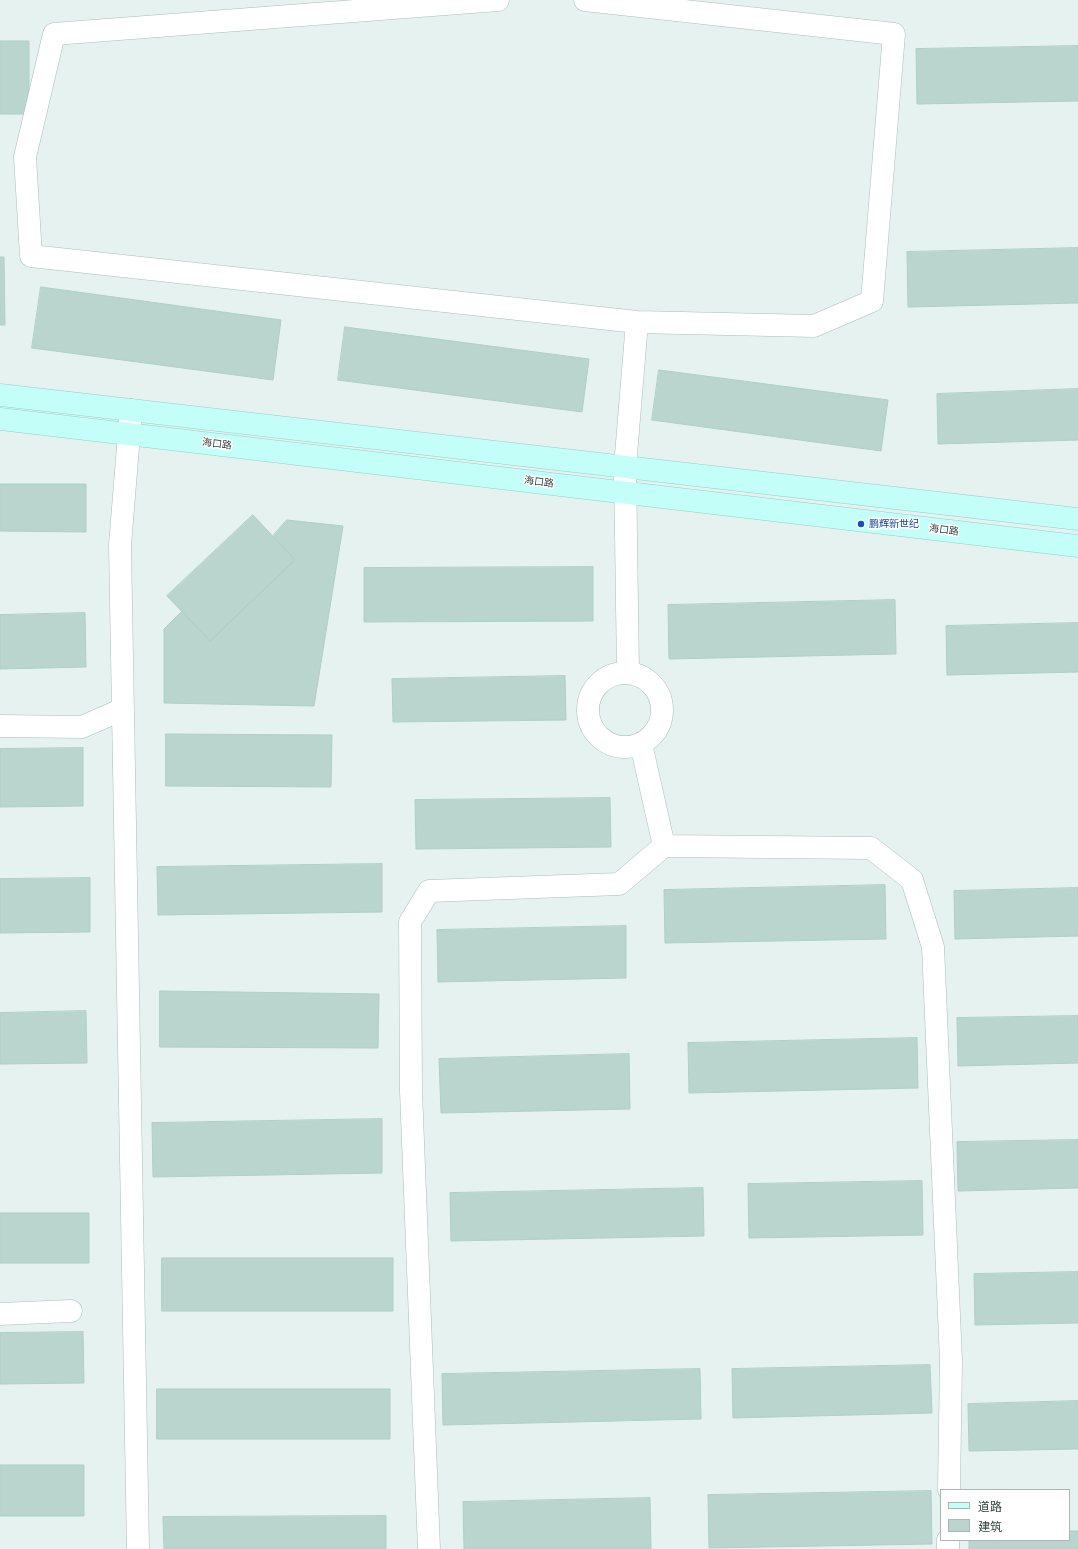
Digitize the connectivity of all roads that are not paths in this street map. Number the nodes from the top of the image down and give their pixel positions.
1 (498, 0) edge
2 (585, 0) edge
3 (637, 322) junction
4 (0, 395) edge
5 (131, 410) junction
6 (0, 419) edge
7 (129, 434) junction
8 (625, 467) junction
9 (626, 493) junction
10 (1078, 519) edge
11 (1078, 546) edge
12 (628, 673) junction
13 (123, 709) junction
14 (0, 726) edge
15 (641, 744) junction
16 (664, 846) junction
17 (71, 1310) dead end
18 (0, 1314) edge
19 (949, 1489) edge
20 (138, 1549) edge
21 (429, 1549) edge

1 - 3 street
2 - 3 street
3 - 8 street
4 - 5 main road
5 - 7 street
5 - 8 main road
6 - 7 main road, 海口路
7 - 9 main road, 海口路
7 - 13 street
8 - 9 street
8 - 10 main road
9 - 11 main road, 海口路
9 - 12 street
12 - 15 street
12 - 15 street
13 - 14 street
13 - 20 street
15 - 16 street
16 - 19 street
16 - 21 street
17 - 18 street

